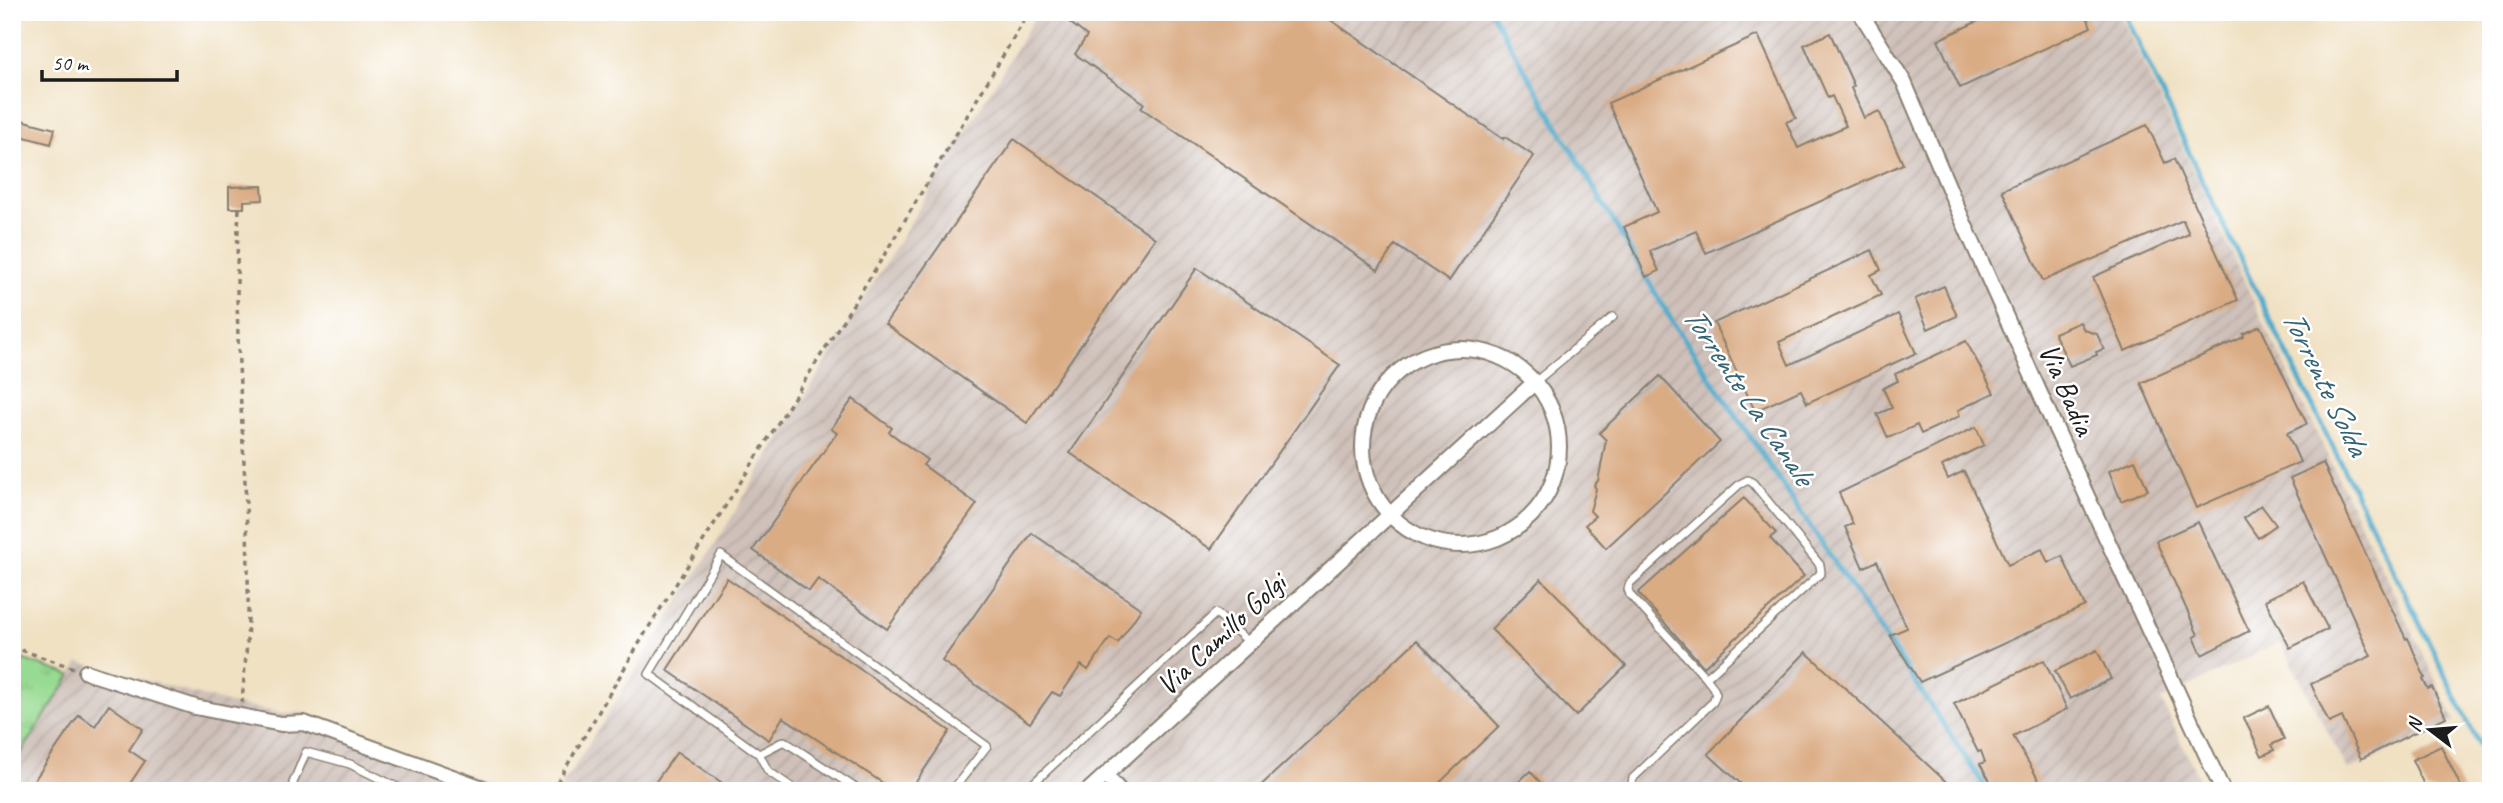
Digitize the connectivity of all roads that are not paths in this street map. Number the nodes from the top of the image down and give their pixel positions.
1 (1860, 12) edge
2 (1613, 317) dead end
3 (1535, 382) junction
4 (1388, 514) junction
5 (1250, 643) junction
6 (86, 672) road end
7 (1706, 678) junction
8 (759, 754) junction
9 (1105, 775) junction
10 (293, 783) dead end
11 (405, 791) edge
12 (491, 791) edge
13 (797, 791) edge
14 (860, 791) edge
15 (951, 791) edge
16 (1025, 791) edge
17 (1088, 791) edge
18 (1121, 791) edge
19 (1633, 791) edge
20 (2223, 791) edge

1 - 20 street, Via Badia
2 - 3 lane
3 - 4 street, Via Camillo Golgi
3 - 4 street
3 - 4 street
4 - 5 street, Via Camillo Golgi
5 - 9 street, Via Camillo Golgi
5 - 16 lane
6 - 12 street
7 - 7 lane
7 - 19 lane
8 - 13 lane
8 - 14 lane
8 - 15 lane
9 - 17 street, Via Camillo Golgi
9 - 18 street
10 - 11 lane

